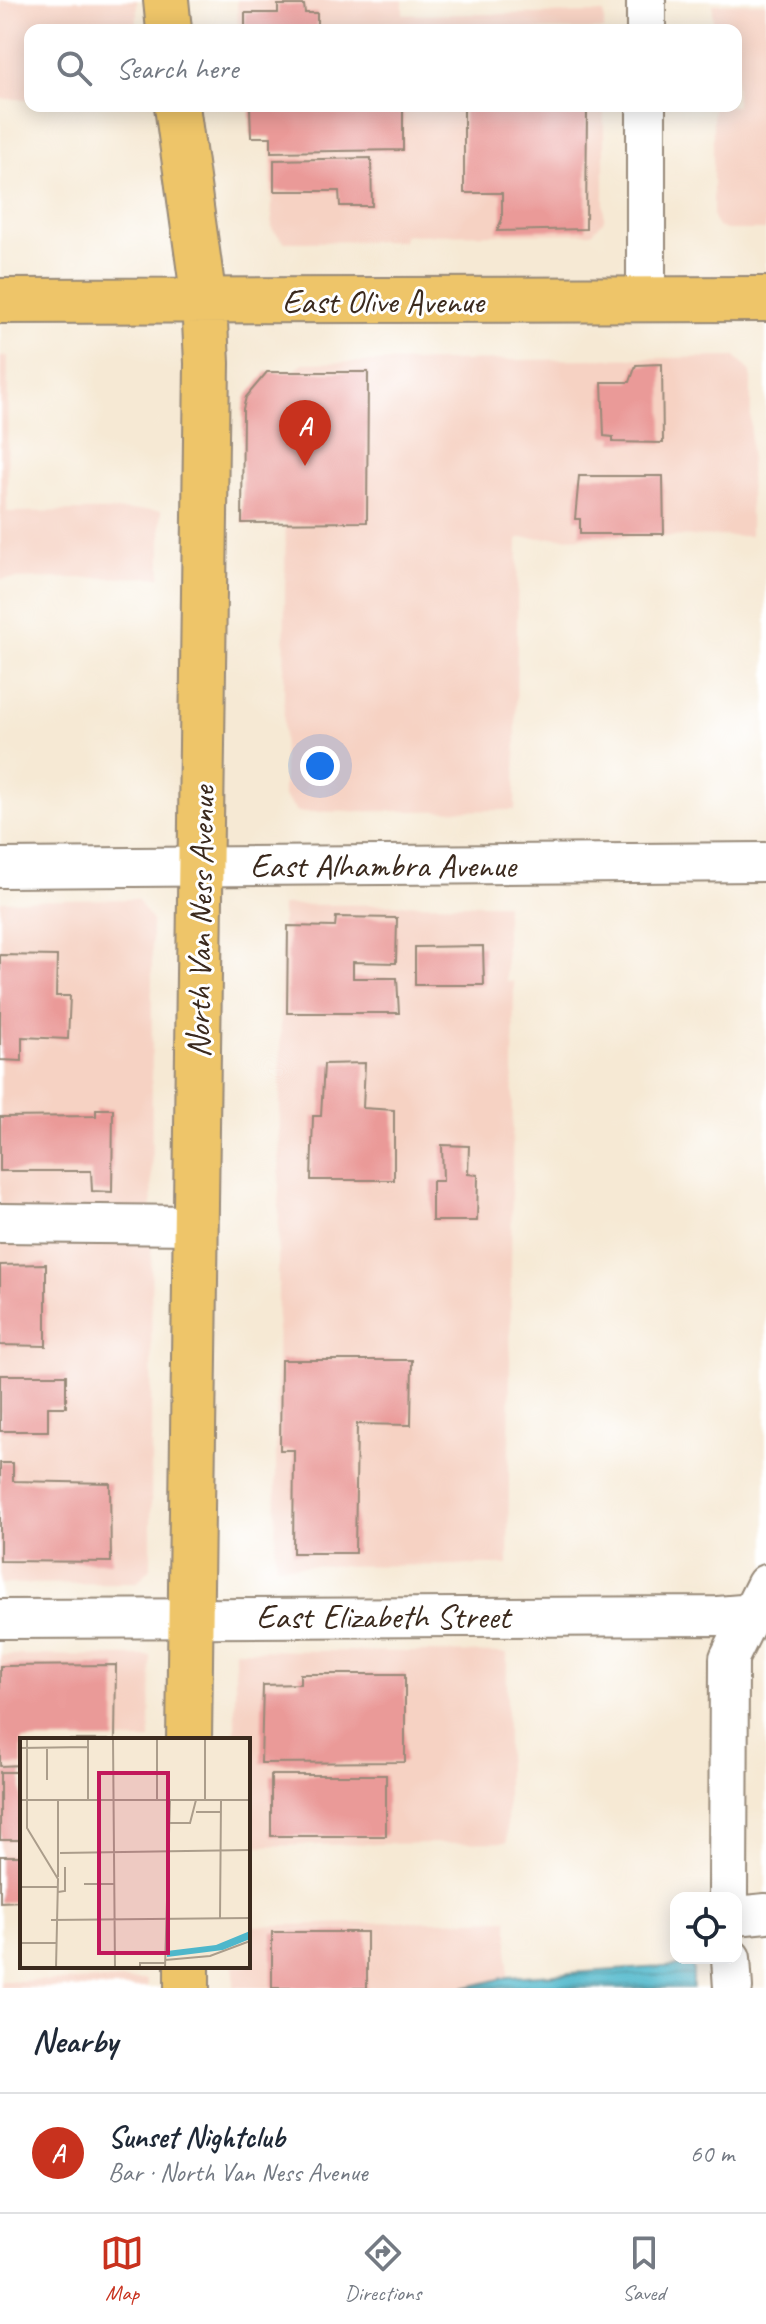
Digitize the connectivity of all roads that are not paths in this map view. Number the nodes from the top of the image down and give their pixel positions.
1 (166, 0) edge
2 (646, 0) edge
3 (168, 24) edge
4 (646, 24) edge
5 (178, 112) edge
6 (646, 112) edge
7 (766, 299) edge
8 (646, 300) junction
9 (0, 301) edge
10 (204, 301) junction
11 (766, 862) edge
12 (201, 866) junction
13 (0, 868) edge
14 (0, 1223) edge
15 (196, 1225) junction
16 (761, 1603) edge
17 (191, 1616) junction
18 (0, 1619) edge
19 (189, 1738) edge
20 (728, 1892) edge
21 (766, 1913) edge
22 (742, 1915) edge

1 - 3 main road
2 - 4 street
5 - 10 main road, North Van Ness Avenue
6 - 8 street
7 - 8 main road, East Olive Avenue
8 - 10 main road, East Olive Avenue
9 - 10 main road, East Olive Avenue
10 - 12 main road, North Van Ness Avenue
11 - 12 street, East Alhambra Avenue
12 - 13 street, East Alhambra Avenue
12 - 15 main road, North Van Ness Avenue
14 - 15 street
15 - 17 main road, North Van Ness Avenue
16 - 17 street, East Elizabeth Street
16 - 20 street
17 - 18 street, East Elizabeth Street
17 - 19 main road, North Van Ness Avenue
21 - 22 street

